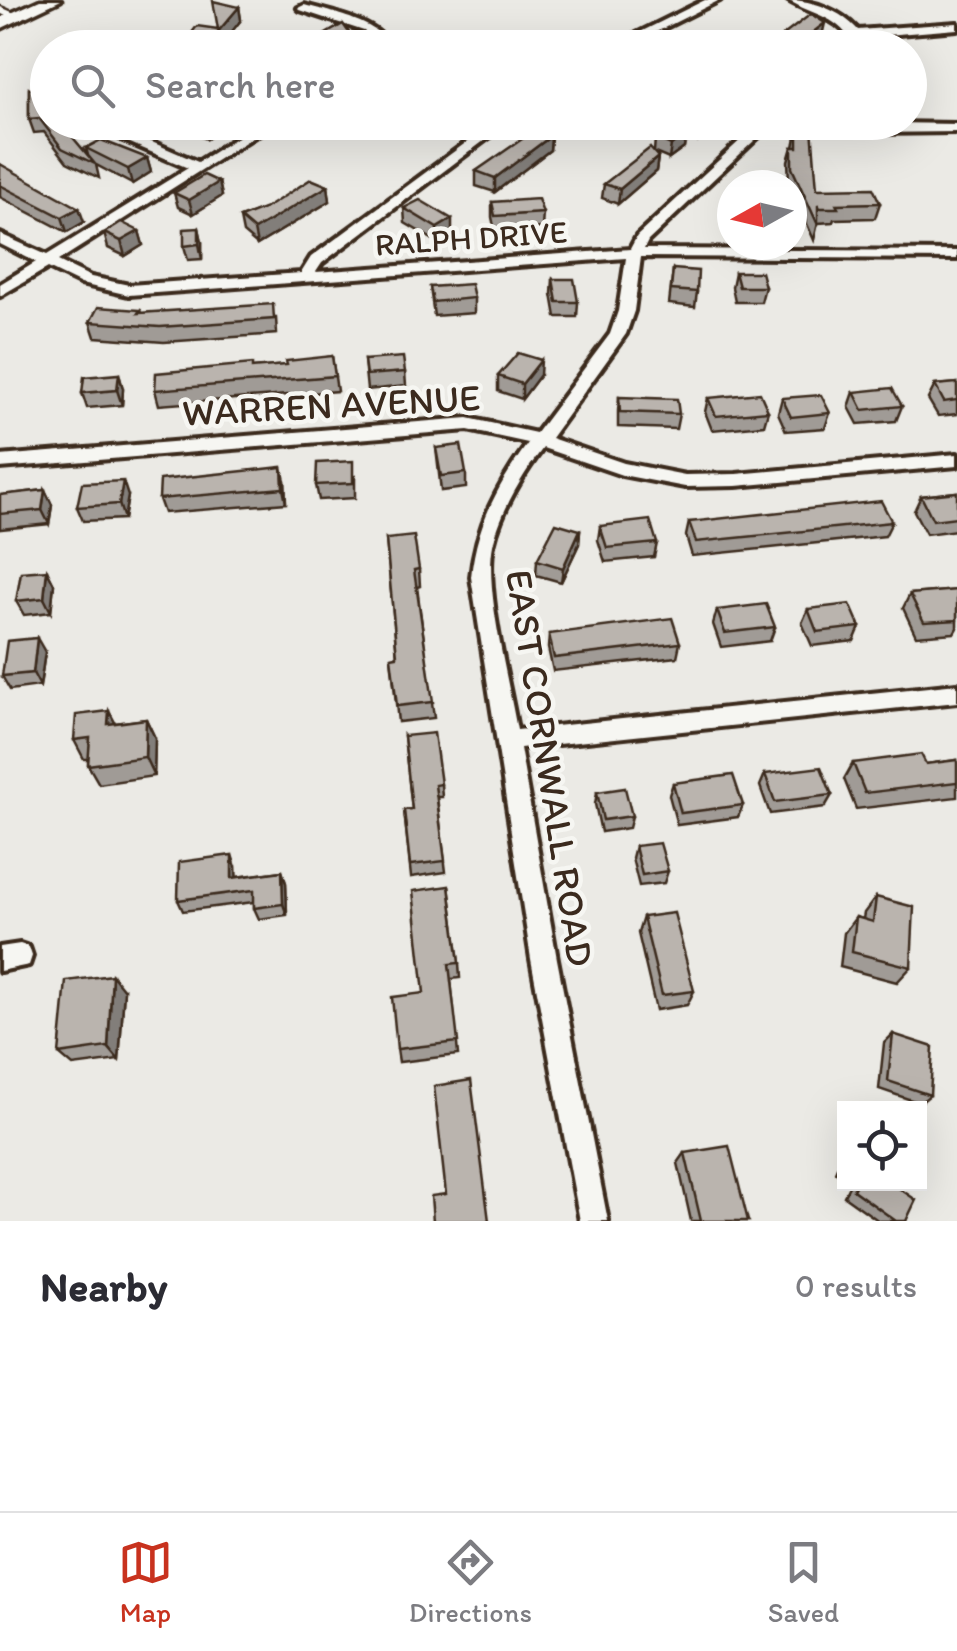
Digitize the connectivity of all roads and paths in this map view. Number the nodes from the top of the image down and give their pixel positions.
1 (53, 0) edge
2 (714, 0) edge
3 (794, 0) edge
4 (0, 4) edge
5 (304, 8) dead end
6 (8, 20) edge
7 (957, 26) edge
8 (370, 30) edge
9 (652, 30) edge
10 (846, 30) edge
11 (927, 30) edge
12 (927, 128) edge
13 (957, 128) edge
14 (135, 140) edge
15 (242, 140) edge
16 (479, 140) edge
17 (749, 140) edge
18 (198, 167) junction
19 (0, 238) edge
20 (633, 253) junction
21 (957, 254) edge
22 (48, 262) junction
23 (305, 278) junction
24 (0, 290) edge
25 (540, 442) junction
26 (957, 460) edge
27 (0, 462) edge
28 (957, 693) edge
29 (508, 740) junction
30 (594, 1221) edge

1 - 6 main road
2 - 9 street
3 - 10 street
4 - 6 lane
5 - 8 street
7 - 11 street
12 - 13 street
14 - 18 street
15 - 18 street
16 - 23 street
17 - 20 street
18 - 22 street
19 - 22 street, RALPH DRIVE
20 - 21 street, RALPH DRIVE
20 - 23 street, RALPH DRIVE
20 - 25 street, EAST CORNWALL ROAD
22 - 23 street, RALPH DRIVE
22 - 24 street
25 - 26 street, WARREN AVENUE
25 - 27 street, WARREN AVENUE
25 - 29 street, EAST CORNWALL ROAD
28 - 29 street
29 - 30 street, EAST CORNWALL ROAD

